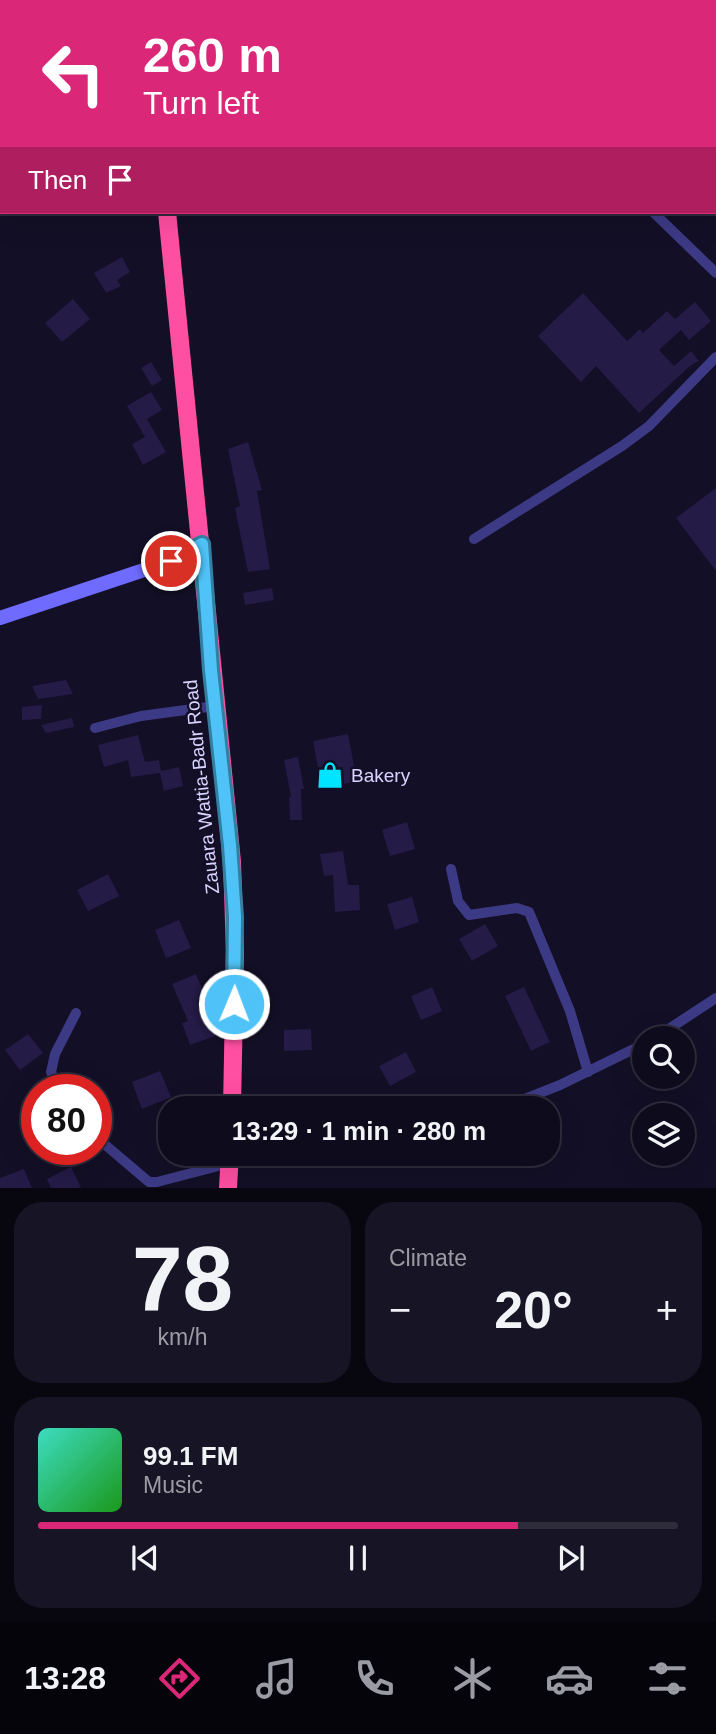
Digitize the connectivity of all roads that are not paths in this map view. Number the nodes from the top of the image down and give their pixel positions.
1 (167, 214) edge
2 (655, 214) edge
3 (716, 273) edge
4 (716, 357) edge
5 (474, 539) dead end
6 (202, 544) junction
7 (0, 618) edge
8 (215, 706) junction
9 (95, 728) dead end
10 (451, 869) dead end
11 (716, 998) edge
12 (76, 1013) dead end
13 (673, 1026) edge
14 (632, 1050) edge
15 (589, 1072) junction
16 (52, 1074) edge
17 (232, 1096) edge
18 (531, 1096) edge
19 (112, 1151) edge
20 (206, 1166) edge
21 (229, 1166) edge
22 (228, 1188) edge

1 - 6 highway, Zauara Wattia-Badr Road
2 - 3 street
4 - 5 street
6 - 7 street
6 - 8 highway, Zauara Wattia-Badr Road
8 - 9 street
8 - 17 highway, Zauara Wattia-Badr Road
10 - 15 street
11 - 13 street
12 - 16 street
14 - 15 street
15 - 18 street
19 - 20 street
21 - 22 highway

